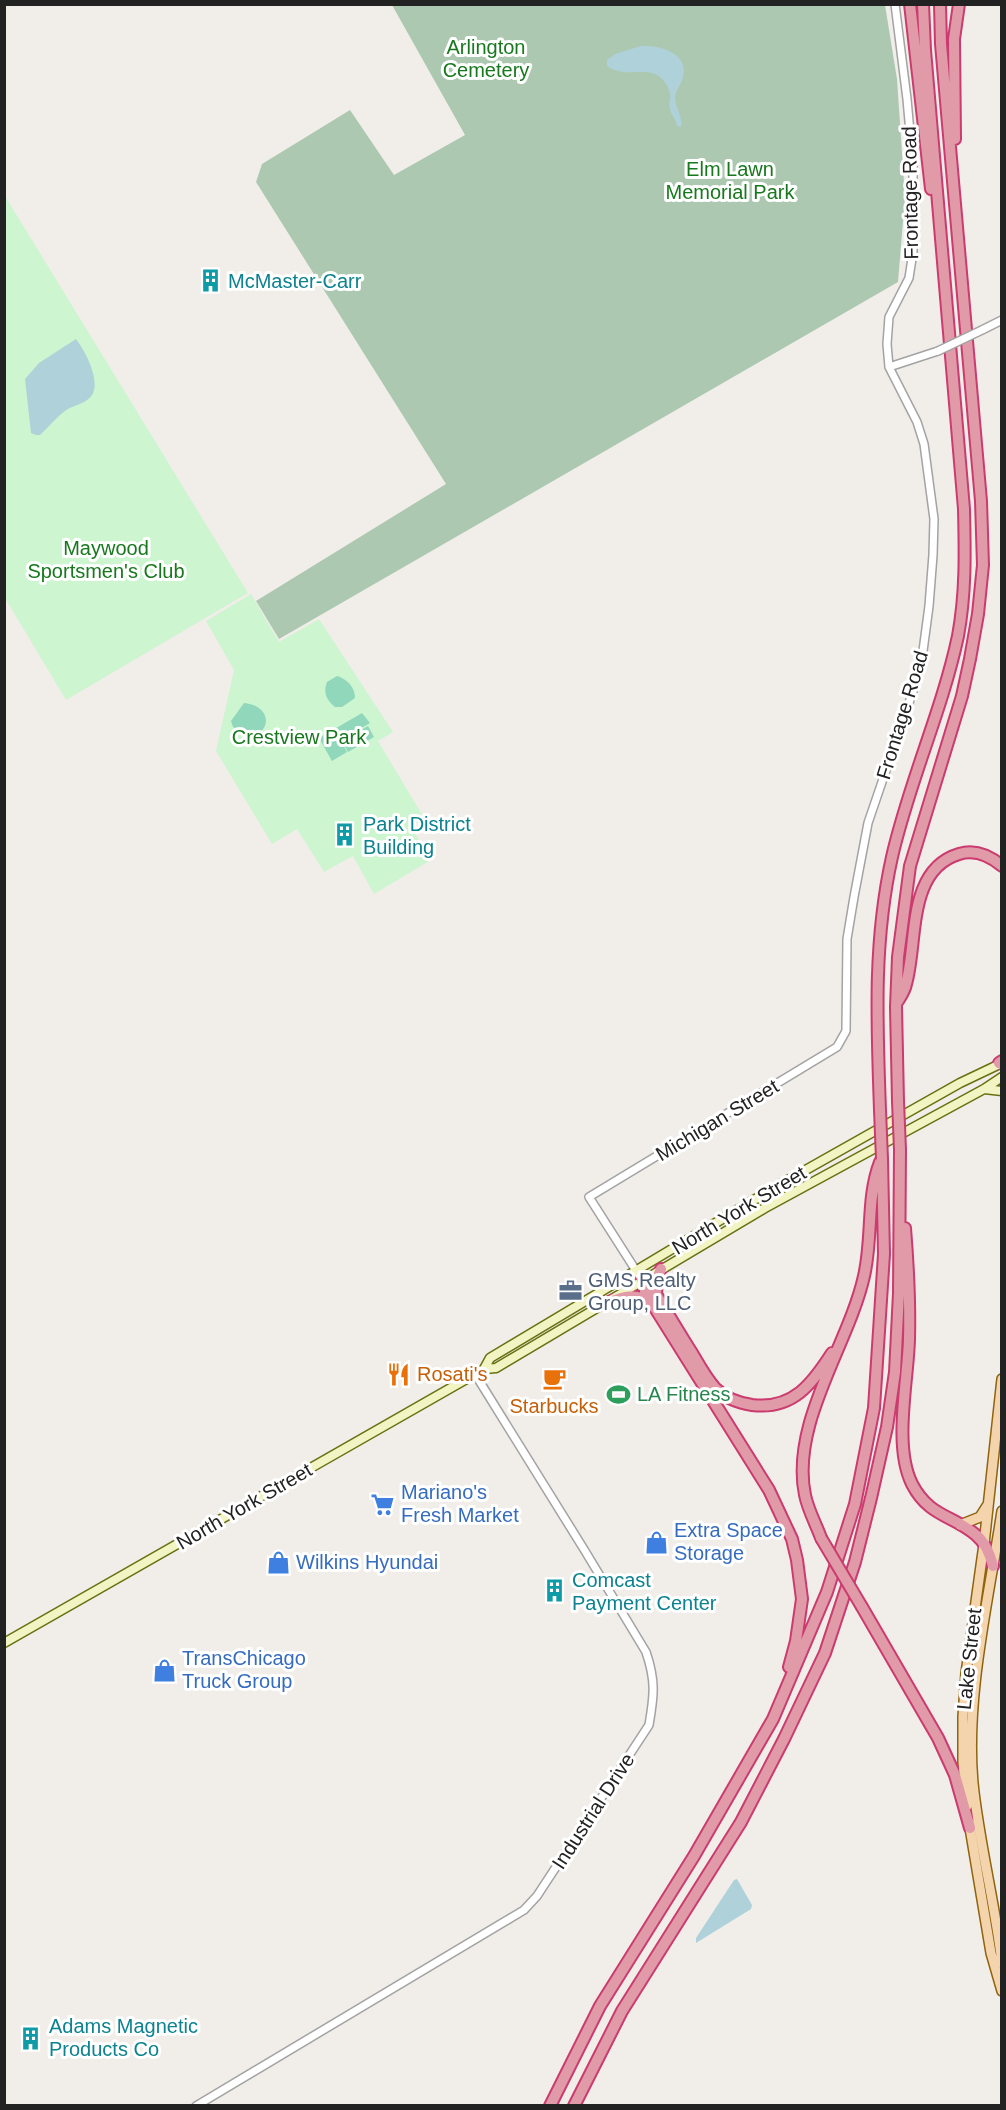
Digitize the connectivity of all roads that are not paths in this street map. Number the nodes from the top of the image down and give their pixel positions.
1 (895, 4) edge
2 (910, 4) edge
3 (923, 4) edge
4 (940, 4) edge
5 (959, 4) edge
6 (956, 202) junction
7 (1002, 320) edge
8 (950, 324) junction
9 (889, 367) junction
10 (1002, 866) edge
11 (896, 1006) junction
12 (843, 1040) joint
13 (1001, 1062) edge
14 (1002, 1077) edge
15 (984, 1089) junction
16 (1002, 1090) edge
17 (900, 1150) junction
18 (882, 1159) junction
19 (661, 1269) junction
20 (641, 1279) junction
21 (653, 1298) junction
22 (601, 1305) junction
23 (846, 1330) junction
24 (484, 1369) junction
25 (475, 1374) junction
26 (1002, 1378) edge
27 (989, 1501) junction
28 (1002, 1511) edge
29 (960, 1525) junction
30 (984, 1544) junction
31 (993, 1566) junction
32 (4, 1643) edge
33 (773, 1719) junction
34 (970, 1828) junction
35 (1002, 1963) edge
36 (1002, 1991) edge
37 (196, 2106) edge
38 (550, 2106) edge
39 (574, 2106) edge

1 - 9 street, Frontage Road
2 - 8 highway
3 - 8 highway
4 - 6 highway
5 - 6 highway
6 - 11 highway
7 - 9 street, bridge
8 - 18 highway, bridge
9 - 12 street, Frontage Road
10 - 11 highway
11 - 17 highway, bridge
12 - 20 street, Michigan Street
13 - 20 main road, North York Street
14 - 15 main road, North York Street
15 - 16 main road
15 - 19 main road, North York Street
17 - 29 highway
17 - 39 highway
18 - 23 highway
18 - 33 highway
19 - 20 main road, North York Street
19 - 21 highway
20 - 21 highway
20 - 22 main road, North York Street
20 - 24 main road, North York Street
21 - 22 highway
21 - 23 highway
21 - 33 highway
22 - 24 main road, North York Street
23 - 34 highway, bridge
24 - 25 main road, North York Street
25 - 32 main road, North York Street
25 - 37 street, Industrial Drive
26 - 27 main road, Lake Street
27 - 29 main road
27 - 30 main road, Lake Street
28 - 31 main road, Lake Street
29 - 30 highway
30 - 31 highway
30 - 34 main road, Lake Street
31 - 35 main road, Lake Street
33 - 38 highway
34 - 36 main road, Lake Street

